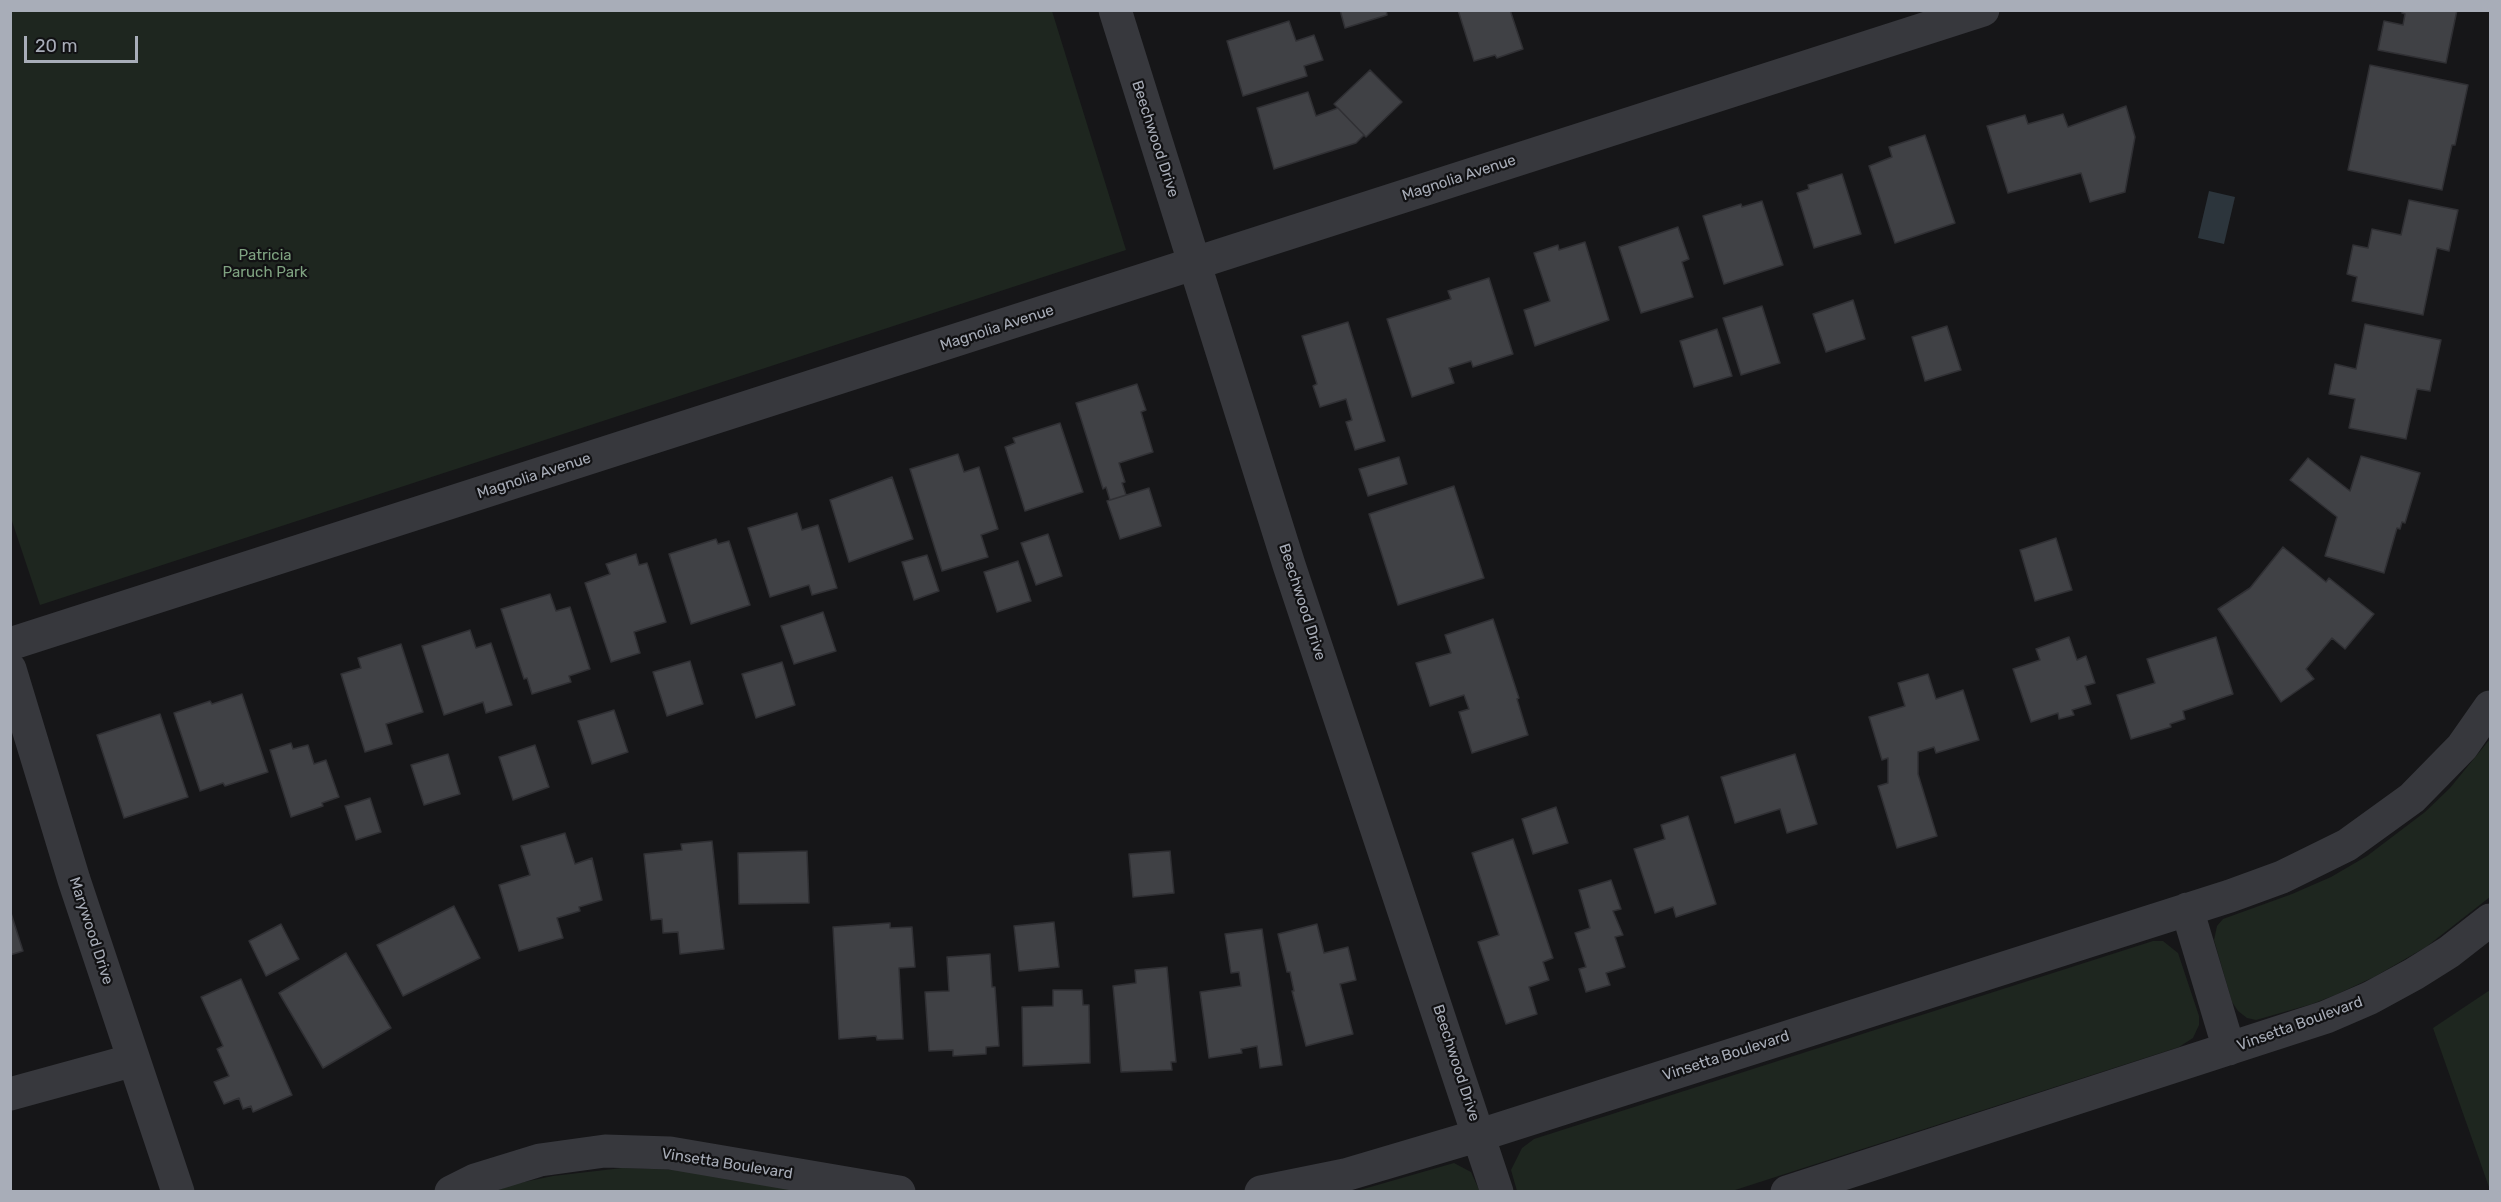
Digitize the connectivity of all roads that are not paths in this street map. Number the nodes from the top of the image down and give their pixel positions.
1 (1115, 10) edge
2 (1983, 10) edge
3 (1195, 262) junction
4 (10, 644) edge
5 (10, 669) edge
6 (2490, 706) edge
7 (2187, 909) junction
8 (2490, 920) edge
9 (2229, 1049) junction
10 (134, 1060) junction
11 (10, 1095) edge
12 (1480, 1135) junction
13 (178, 1191) edge
14 (451, 1191) edge
15 (899, 1191) edge
16 (1261, 1191) edge
17 (1497, 1191) edge
18 (1787, 1191) edge

1 - 3 street, Beechwood Drive
2 - 3 street, Magnolia Avenue
3 - 4 street, Magnolia Avenue
3 - 12 street, Beechwood Drive
5 - 10 street, Marywood Drive
6 - 7 street, Vinsetta Boulevard
7 - 9 street, Vinsetta Boulevard
7 - 12 street, Vinsetta Boulevard
8 - 9 street, Vinsetta Boulevard
9 - 18 street, Vinsetta Boulevard
10 - 11 street
10 - 13 street, Marywood Drive
12 - 16 street, Vinsetta Boulevard
12 - 17 street, Beechwood Drive
14 - 15 street, Vinsetta Boulevard

